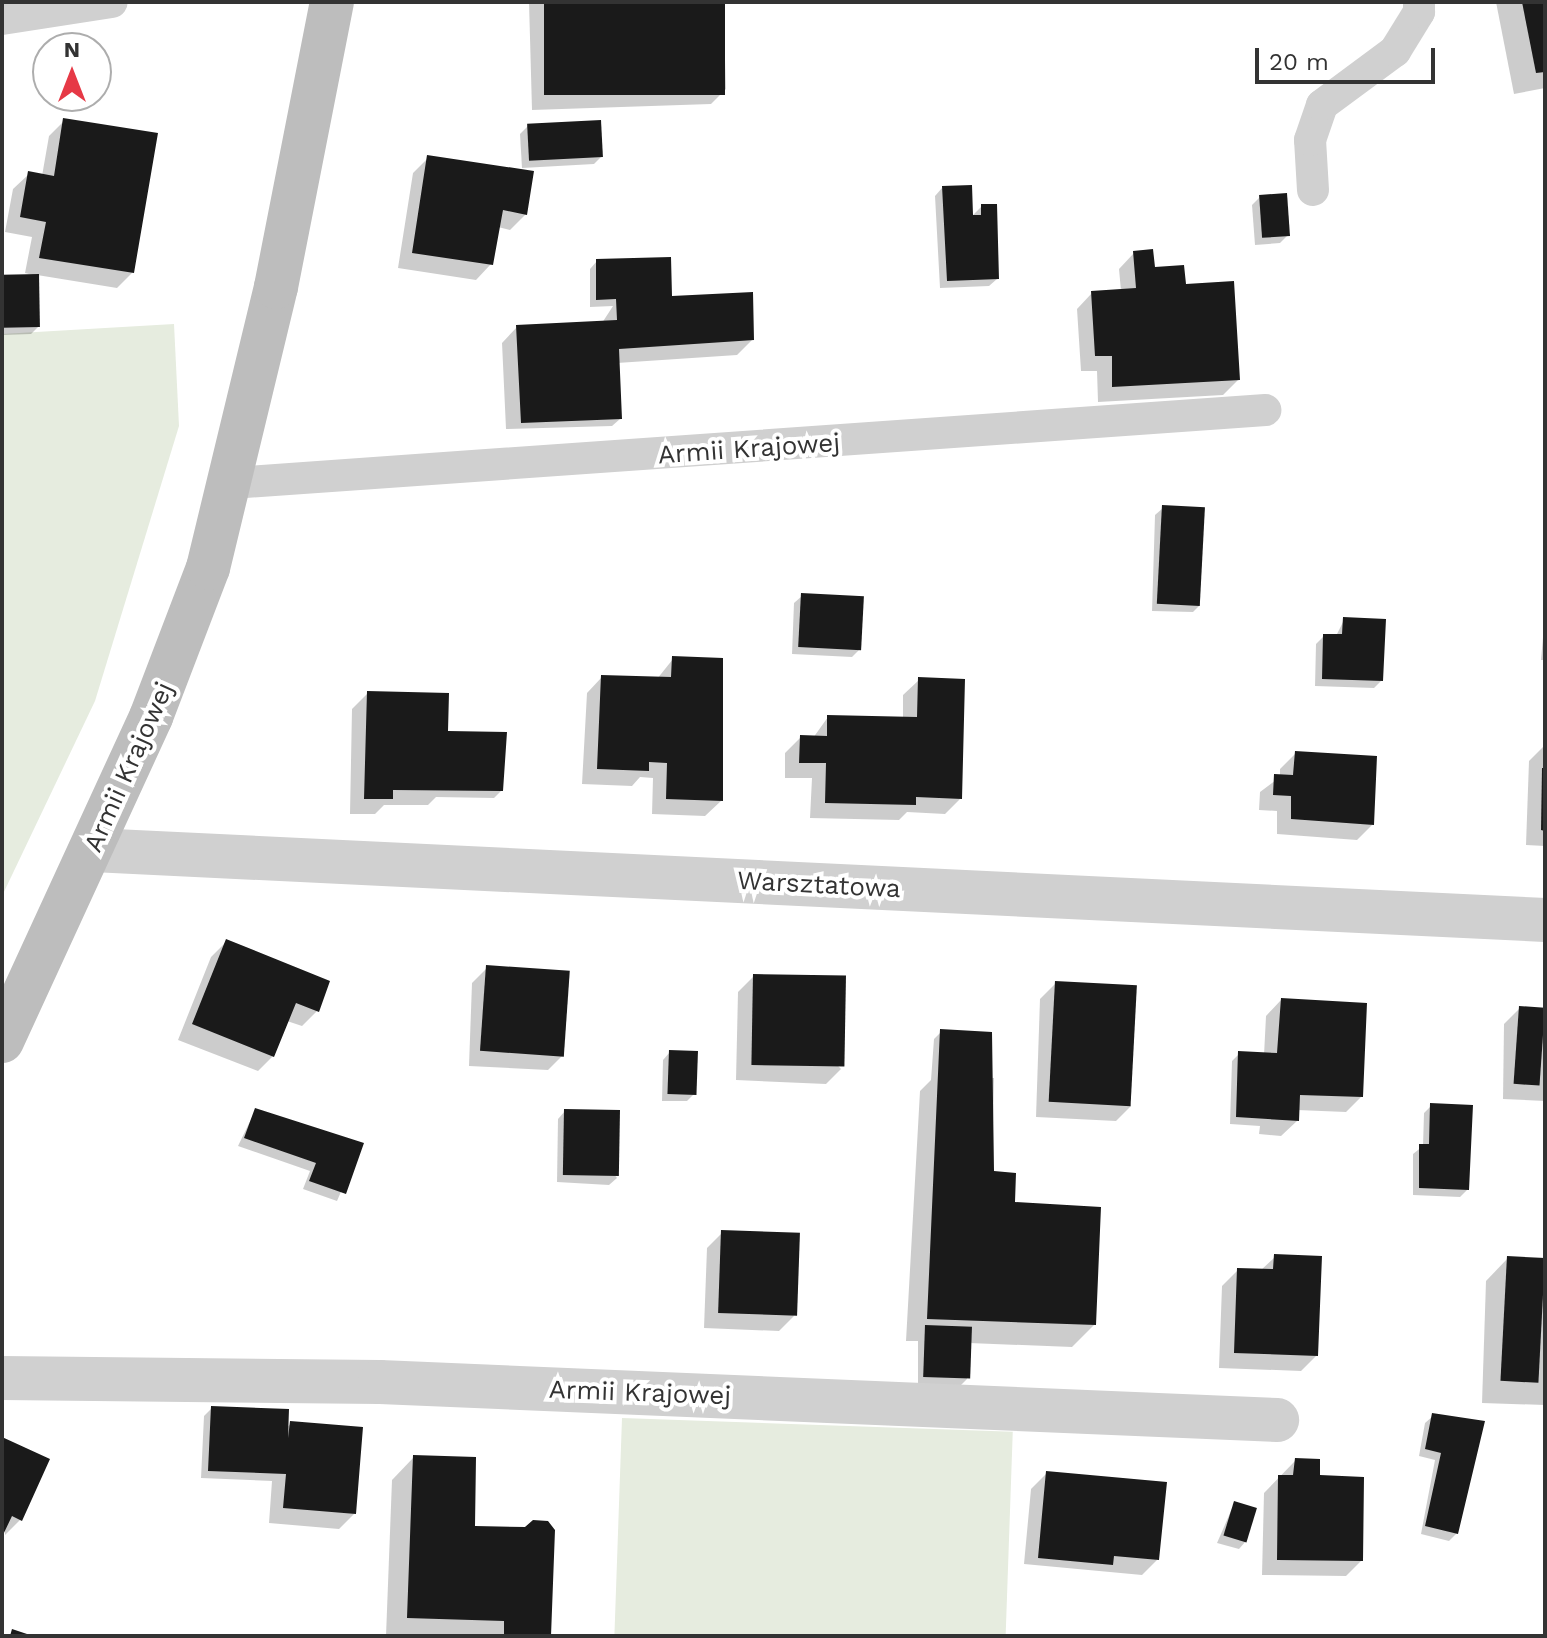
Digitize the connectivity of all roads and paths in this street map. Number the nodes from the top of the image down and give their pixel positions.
1 (112, 2) edge
2 (332, 2) edge
3 (1419, 2) edge
4 (2, 19) edge
5 (1313, 190) dead end
6 (1265, 410) dead end
7 (232, 483) junction
8 (93, 850) junction
9 (1545, 920) edge
10 (2, 1041) edge
11 (2, 1378) edge
12 (1277, 1420) dead end

1 - 4 lane
2 - 7 street, Armii Krajowej
3 - 5 lane
6 - 7 lane, Armii Krajowej
7 - 8 street, Armii Krajowej
8 - 9 street, Warsztatowa
8 - 10 street, Armii Krajowej
11 - 12 street, Armii Krajowej

